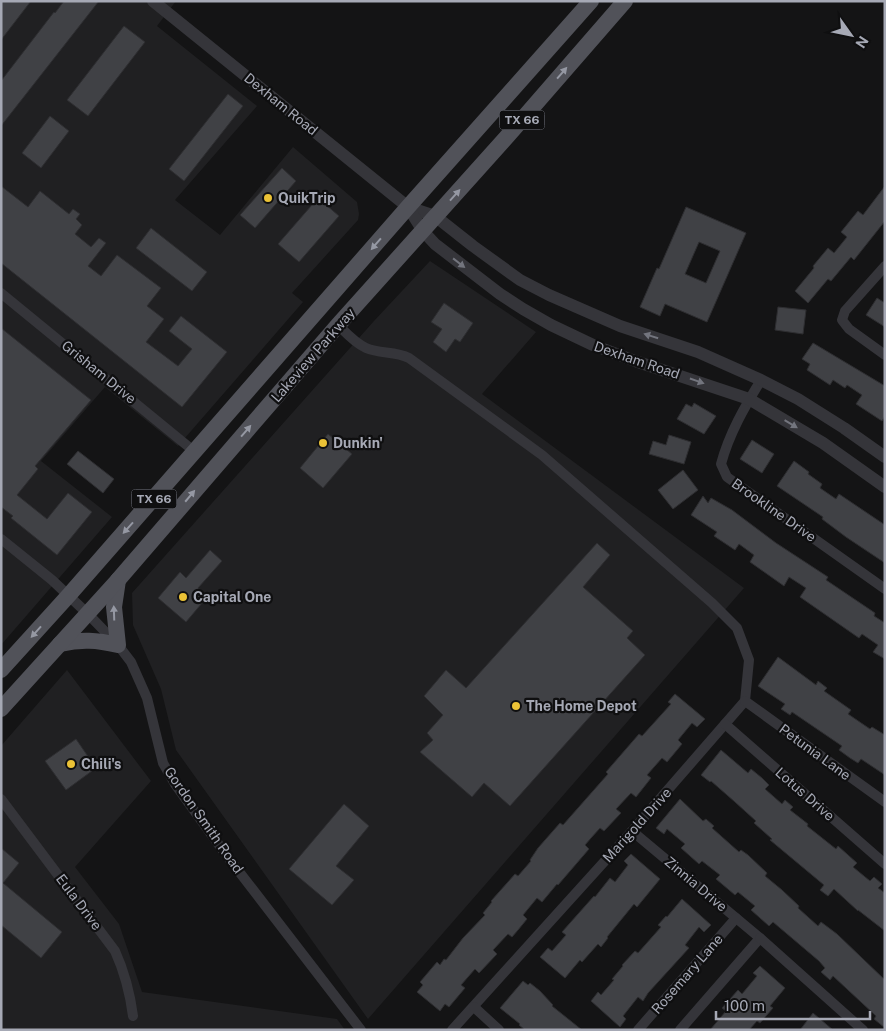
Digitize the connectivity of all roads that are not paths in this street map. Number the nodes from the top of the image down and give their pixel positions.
1 (153, 1) edge
2 (591, 1) edge
3 (624, 1) edge
4 (408, 207) junction
5 (435, 216) junction
6 (423, 231) junction
7 (885, 266) edge
8 (1, 293) edge
9 (338, 325) junction
10 (885, 355) edge
11 (761, 380) junction
12 (749, 399) junction
13 (195, 452) junction
14 (885, 457) edge
15 (214, 468) junction
16 (885, 488) edge
17 (1, 540) edge
18 (118, 580) junction
19 (885, 589) edge
20 (69, 595) junction
21 (88, 614) junction
22 (60, 644) junction
23 (118, 645) junction
24 (1, 670) edge
25 (744, 701) junction
26 (1, 709) edge
27 (725, 724) junction
28 (1, 799) edge
29 (885, 802) edge
30 (632, 831) junction
31 (885, 864) edge
32 (736, 918) junction
33 (760, 938) junction
34 (474, 1007) junction
35 (133, 1016) dead end
36 (362, 1030) edge
37 (452, 1030) edge
38 (499, 1030) edge
39 (638, 1030) edge
40 (680, 1030) edge
41 (863, 1030) edge

1 - 4 street, Dexham Road
2 - 4 main road, Lakeview Parkway / TX 66
5 -> 3 main road, Lakeview Parkway / TX 66
4 - 5 street, Dexham Road
4 - 6 street, Dexham Road
4 -> 13 main road, Lakeview Parkway / TX 66
5 - 6 main road, Lakeview Parkway / TX 66
11 -> 5 street, Dexham Road
6 - 9 main road, Lakeview Parkway / TX 66
6 -> 12 street, Dexham Road
7 - 10 street
8 - 13 street, Grisham Drive
15 -> 9 main road, Lakeview Parkway / TX 66
9 - 25 street
11 - 12 street, Brookline Drive
11 - 14 street, Dexham Road
12 -> 16 street, Dexham Road
12 - 19 street, Brookline Drive
13 - 15 main road
13 -> 20 main road, Lakeview Parkway / TX 66
18 -> 15 main road, Lakeview Parkway / TX 66
17 - 20 street, Gordon Smith Road
18 - 21 main road, Lakeview Parkway / TX 66
23 -> 18 main road
20 - 21 street, Gordon Smith Road
20 -> 24 main road, Lakeview Parkway / TX 66
21 - 22 main road, Lakeview Parkway / TX 66
21 - 23 street, Gordon Smith Road
22 - 23 main road
22 - 26 main road, Lakeview Parkway / TX 66
23 - 36 street, Gordon Smith Road
25 - 27 street, Marigold Drive
25 - 29 street, Petunia Lane
27 - 30 street, Marigold Drive
27 - 31 street, Lotus Drive
28 - 35 street, Eula Drive
30 - 32 street, Zinnia Drive
30 - 34 street, Marigold Drive
32 - 33 street, Zinnia Drive
32 - 39 street, Rosemary Lane
33 - 40 street
33 - 41 street, Zinnia Drive
34 - 37 street, Marigold Drive
34 - 38 street

